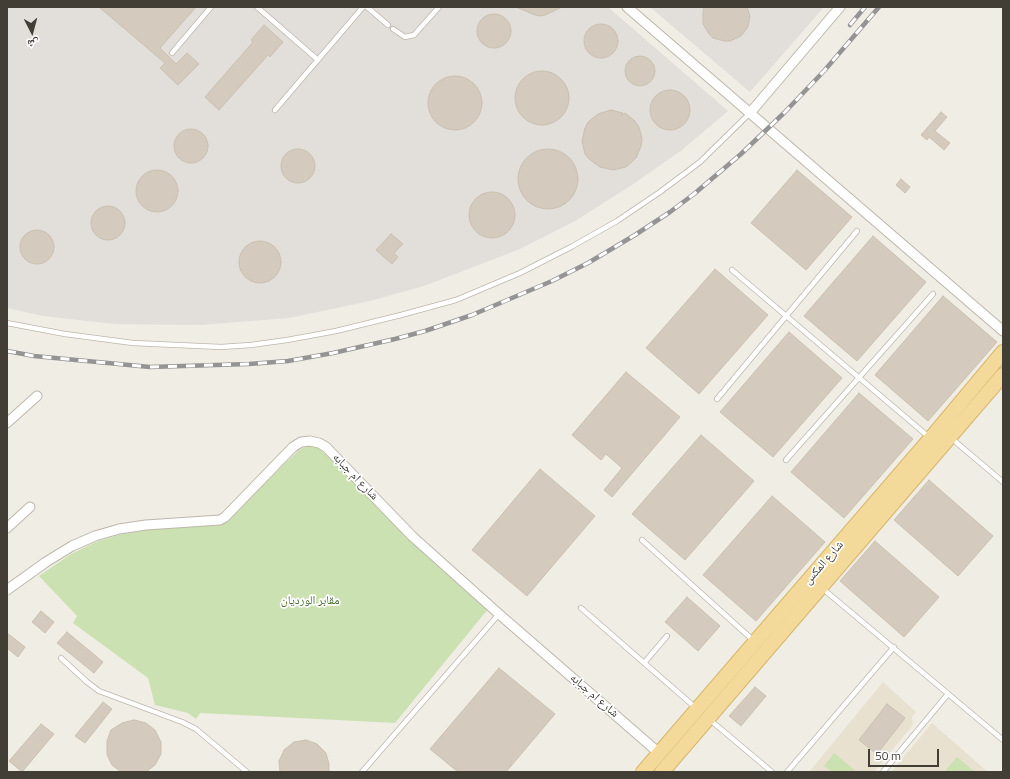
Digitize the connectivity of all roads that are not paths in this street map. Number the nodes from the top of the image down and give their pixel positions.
1 (211, 7) edge
2 (257, 7) edge
3 (363, 7) edge
4 (367, 7) edge
5 (439, 7) edge
6 (627, 7) edge
7 (840, 7) edge
8 (388, 25) dead end
9 (393, 29) dead end
10 (172, 53) dead end
11 (318, 60) junction
12 (275, 110) dead end
13 (750, 113) junction
14 (857, 231) dead end
15 (732, 270) dead end
16 (933, 294) dead end
17 (786, 316) junction
18 (7, 323) edge
19 (1003, 331) edge
20 (1003, 352) edge
21 (1003, 375) edge
22 (859, 377) junction
23 (38, 396) dead end
24 (717, 399) dead end
25 (7, 423) edge
26 (931, 438) junction
27 (951, 438) junction
28 (786, 460) dead end
29 (1003, 482) edge
30 (30, 507) dead end
31 (7, 528) edge
32 (642, 540) dead end
33 (820, 587) junction
34 (7, 590) edge
35 (581, 608) dead end
36 (499, 614) junction
37 (667, 636) dead end
38 (755, 642) junction
39 (894, 647) junction
40 (61, 658) dead end
41 (644, 663) junction
42 (948, 694) junction
43 (702, 714) junction
44 (1003, 740) edge
45 (659, 753) junction
46 (247, 772) edge
47 (362, 772) edge
48 (643, 772) edge
49 (662, 772) edge
50 (772, 772) edge
51 (787, 772) edge
52 (883, 772) edge

1 - 10 lane
2 - 11 lane
3 - 11 lane
4 - 8 lane
5 - 9 lane
6 - 13 street
7 - 13 street
11 - 12 lane
13 - 18 lane
13 - 19 street
14 - 17 lane
15 - 17 lane
16 - 22 lane
17 - 22 lane
17 - 24 lane
20 - 26 main road, شارع المكس
21 - 27 main road, شارع المكس
22 - 26 lane
22 - 28 lane
23 - 25 street
26 - 38 main road, شارع المكس
27 - 29 lane
27 - 33 main road, شارع المكس
30 - 31 street
32 - 38 lane
33 - 39 lane
33 - 43 main road, شارع المكس
34 - 36 street, شارع ام جبابه
35 - 41 lane
36 - 45 street, شارع ام جبابه
36 - 47 lane
37 - 41 lane
38 - 43 main road, شارع المكس
39 - 42 lane
39 - 51 lane
40 - 46 lane
41 - 43 lane
42 - 44 lane
42 - 52 lane
43 - 45 main road, شارع المكس
43 - 49 main road, شارع المكس
43 - 50 lane
45 - 48 main road, شارع المكس

